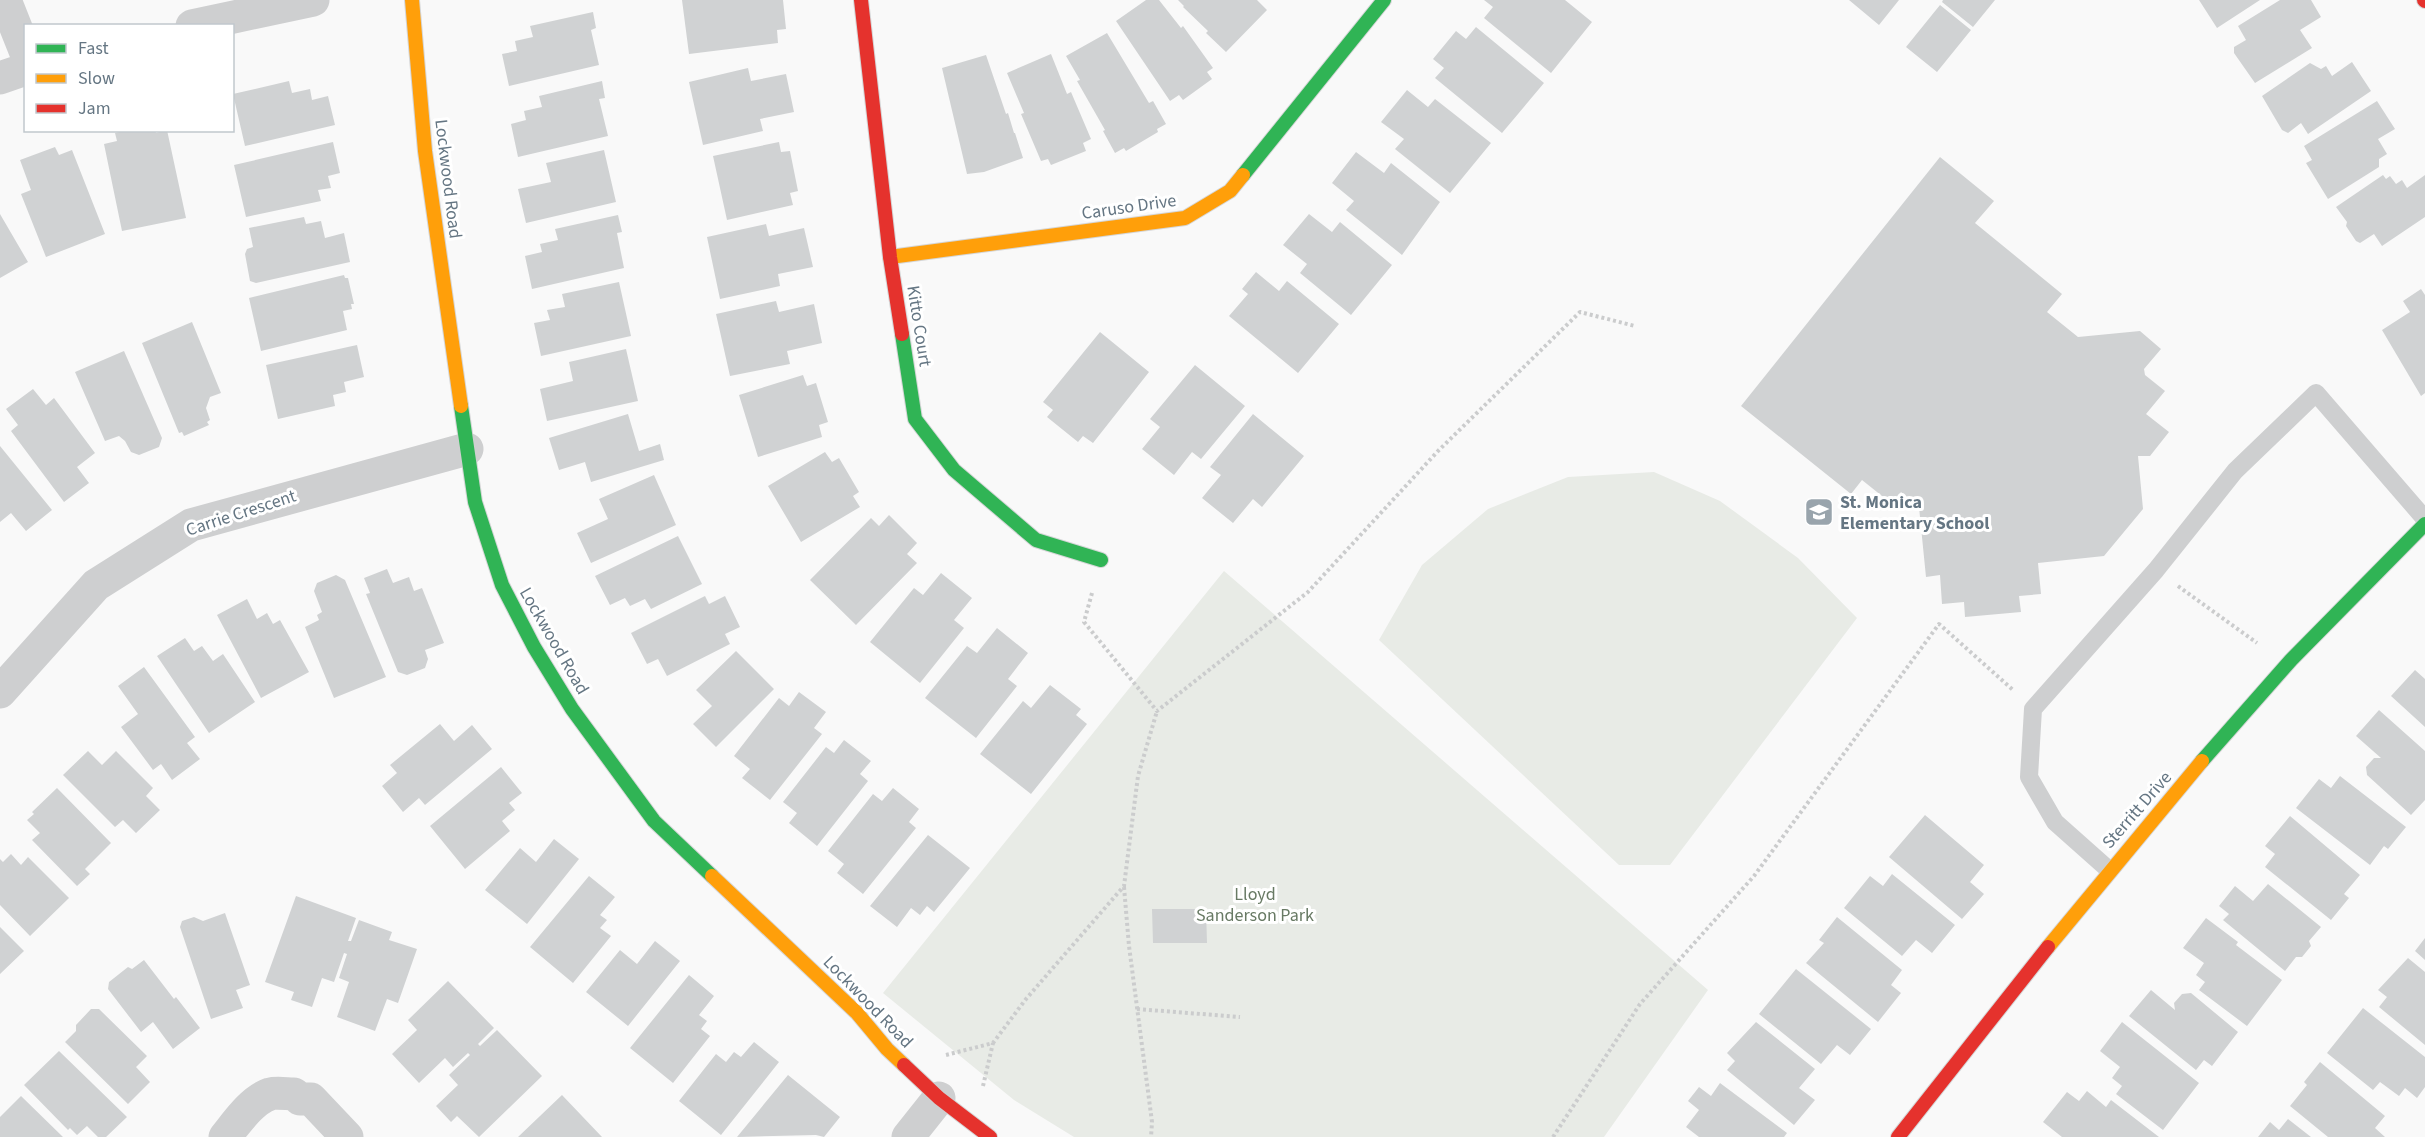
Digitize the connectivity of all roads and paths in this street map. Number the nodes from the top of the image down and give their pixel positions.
1 (5, 0) edge
2 (313, 0) edge
3 (412, 0) edge
4 (861, 0) edge
5 (1384, 0) edge
6 (201, 24) edge
7 (24, 48) edge
8 (24, 70) edge
9 (0, 78) edge
10 (890, 257) junction
11 (1635, 326) dead end
12 (467, 449) junction
13 (2425, 519) edge
14 (2425, 524) edge
15 (1101, 560) joint
16 (2156, 570) junction
17 (2287, 665) junction
18 (0, 692) edge
19 (2033, 709) junction
20 (1157, 711) junction
21 (2109, 870) junction
22 (1124, 886) junction
23 (1137, 1009) junction
24 (1240, 1017) dead end
25 (904, 1065) junction
26 (939, 1098) junction
27 (225, 1137) edge
28 (347, 1137) edge
29 (908, 1137) edge
30 (990, 1137) edge
31 (1151, 1137) edge
32 (1553, 1137) edge
33 (1898, 1137) edge

1 - 7 street
2 - 6 street
3 - 12 street, Lockwood Road
4 - 10 street, Kitto Court
5 - 10 street, Caruso Drive
8 - 9 street
10 - 15 street, Kitto Court
11 - 20 path
12 - 18 street, Carrie Crescent
12 - 25 street, Lockwood Road
13 - 16 lane
14 - 17 street, Sterritt Drive
15 - 20 path
16 - 17 path
16 - 19 lane
17 - 21 street, Sterritt Drive
19 - 21 lane
19 - 32 path
20 - 22 path
21 - 33 street, Sterritt Drive
22 - 23 path
22 - 25 path
23 - 24 path
23 - 31 path
25 - 26 street, Lockwood Road
26 - 29 street
26 - 30 street, Lockwood Road
27 - 28 street

